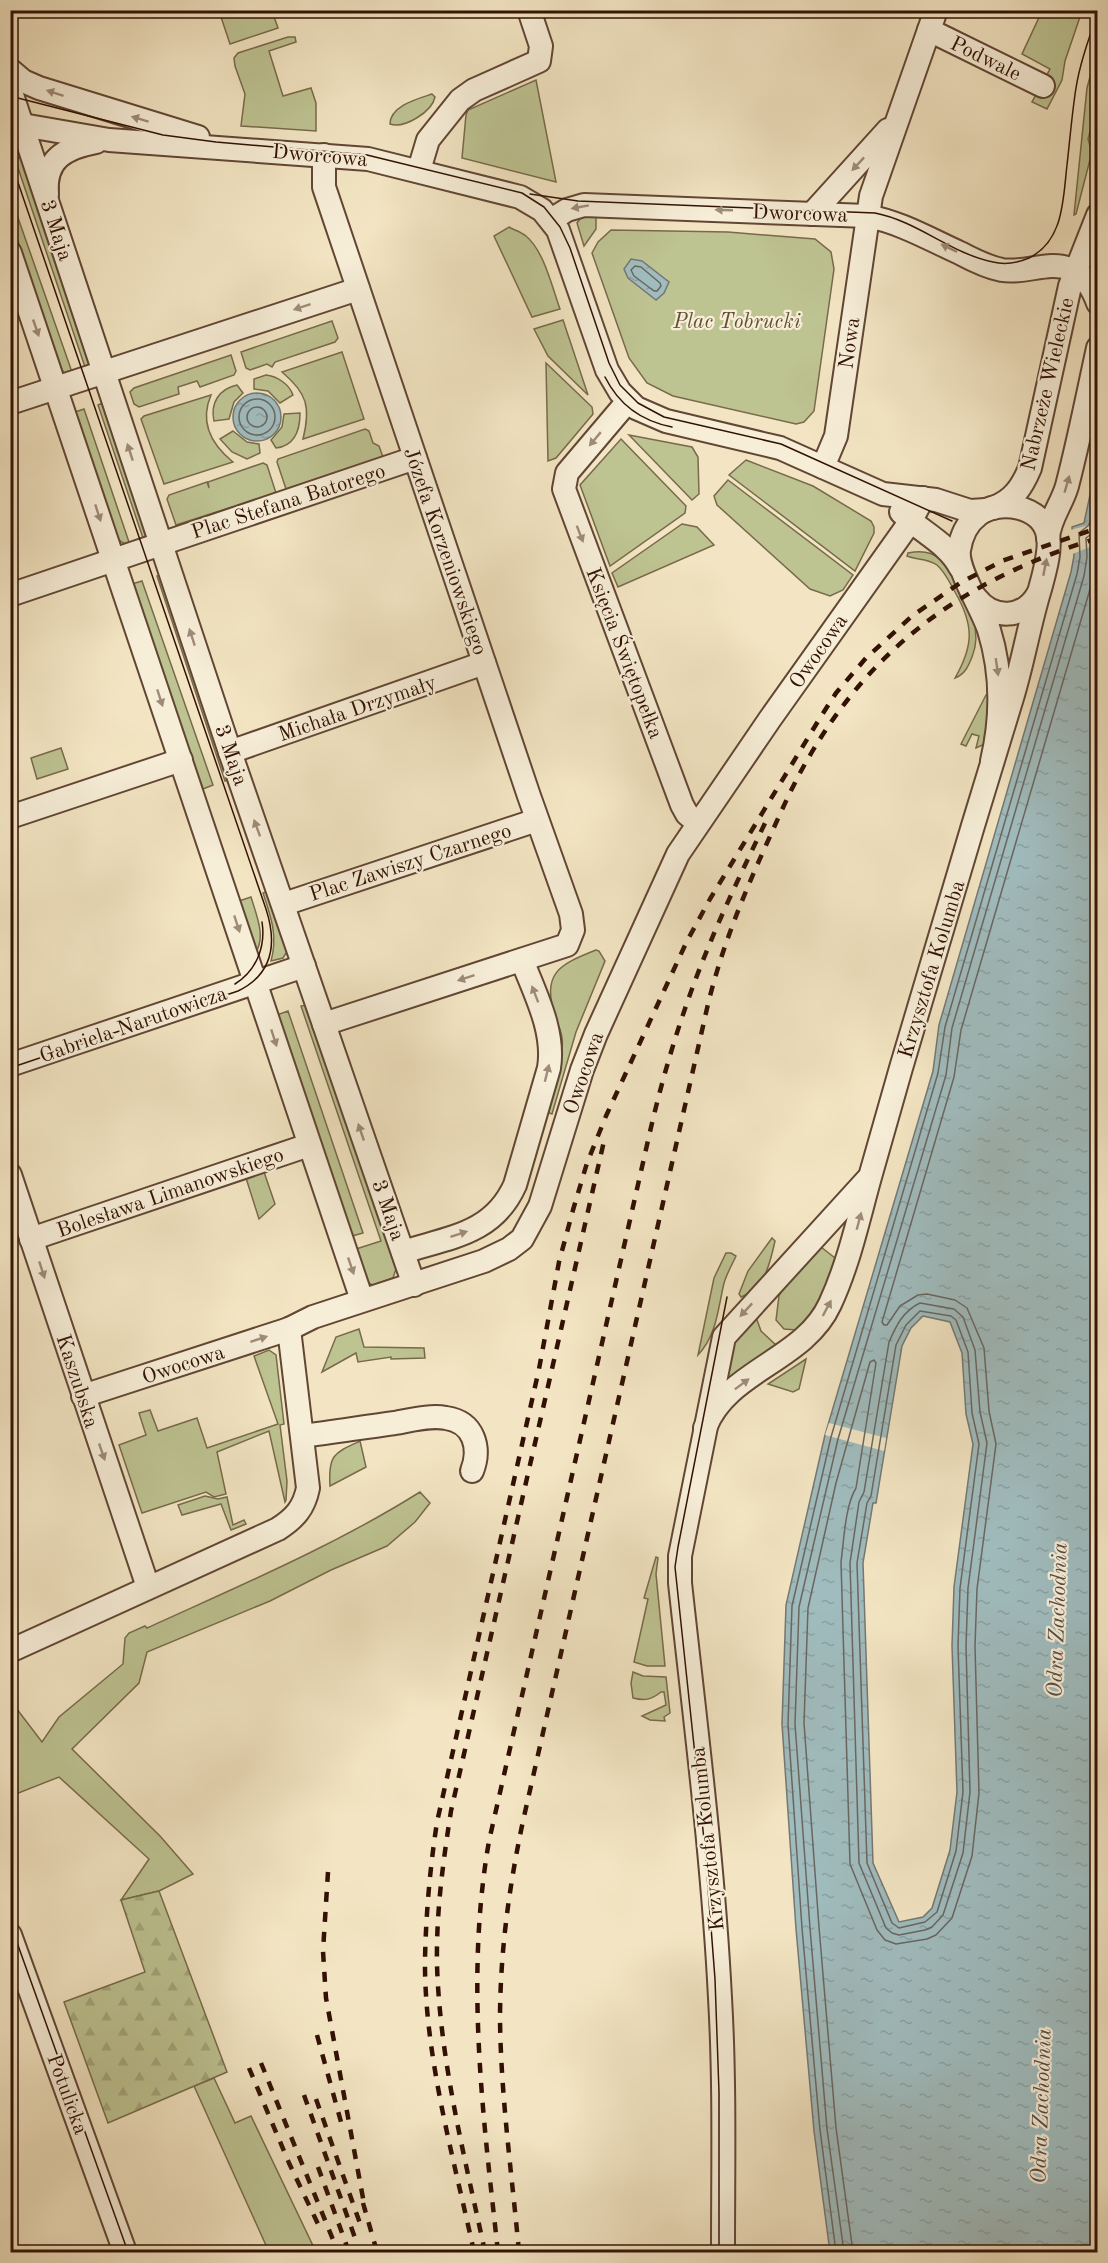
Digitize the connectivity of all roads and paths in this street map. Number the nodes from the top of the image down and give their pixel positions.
1 (529, 10) edge
2 (933, 20) edge
3 (10, 70) edge
4 (1043, 86) dead end
5 (10, 89) edge
6 (897, 120) junction
7 (17, 125) edge
8 (109, 140) junction
9 (234, 148) junction
10 (324, 155) junction
11 (419, 170) junction
12 (48, 200) junction
13 (1098, 208) edge
14 (812, 214) junction
15 (1098, 215) edge
16 (867, 216) junction
17 (551, 220) junction
18 (10, 253) edge
19 (1041, 268) junction
20 (1074, 271) junction
21 (358, 288) junction
22 (1098, 303) edge
23 (1098, 348) edge
24 (104, 370) junction
25 (56, 387) junction
26 (628, 400) junction
27 (10, 403) edge
28 (415, 458) junction
29 (823, 467) junction
30 (883, 494) junction
31 (923, 498) junction
32 (990, 509) junction
33 (910, 522) junction
34 (1048, 538) junction
35 (160, 543) junction
36 (114, 560) junction
37 (960, 567) junction
38 (1038, 594) junction
39 (10, 595) edge
40 (978, 603) junction
41 (484, 663) junction
42 (230, 752) junction
43 (181, 760) junction
44 (992, 761) junction
45 (10, 817) edge
46 (537, 820) junction
47 (698, 823) junction
48 (284, 904) junction
49 (522, 960) junction
50 (304, 966) junction
51 (256, 982) junction
52 (324, 1024) junction
53 (10, 1065) edge
54 (309, 1145) junction
55 (10, 1175) edge
56 (870, 1177) junction
57 (31, 1239) junction
58 (403, 1252) junction
59 (414, 1285) junction
60 (362, 1300) junction
61 (290, 1329) junction
62 (83, 1396) junction
63 (705, 1428) junction
64 (303, 1436) junction
65 (472, 1471) dead end
66 (148, 1587) junction
67 (10, 1651) edge
68 (10, 1935) edge
69 (15, 1960) edge
70 (125, 2253) edge
71 (723, 2253) edge

1 - 11 street
2 - 4 street, Podwale
2 - 6 street, Nowa
9 -> 3 street, Dworcowa
5 - 7 street, 3 Maja
6 -> 14 street
6 - 16 street, Nowa
7 - 8 street, Dworcowa
7 - 12 street, 3 Maja
8 - 9 street, Dworcowa
8 - 12 street
9 - 10 street, Dworcowa
10 - 11 street, Dworcowa
10 - 21 street, Józefa Korzeniowskiego
11 - 17 street, Dworcowa
12 - 24 street, 3 Maja
13 - 19 street
14 - 16 street, Dworcowa
14 -> 17 street, Dworcowa
15 - 20 street, Nabrzeże Wieleckie
19 -> 16 street, Dworcowa
16 - 29 street, Nowa
17 - 26 street
18 -> 25 street
19 - 20 street, Dworcowa
20 - 22 street
20 - 32 street, Nabrzeże Wieleckie
21 -> 24 street
21 - 28 street, Józefa Korzeniowskiego
34 -> 23 street, Nabrzeże Wieleckie
24 - 25 street
35 -> 24 street, 3 Maja
25 - 27 street
25 -> 36 street
26 - 29 street
26 -> 47 street, Księcia Świętopełka
28 - 35 street, Plac Stefana Batorego
28 - 41 street, Józefa Korzeniowskiego
29 - 30 street
30 - 31 street
30 - 33 street
31 - 32 street
31 - 33 street
32 - 34 street
32 - 37 street
33 - 37 street
33 - 47 street, Owocowa
38 -> 34 street, Krzysztofa Kolumba
35 - 36 street
42 -> 35 street, 3 Maja
36 - 39 street
36 -> 43 street
37 - 40 street, Krzysztofa Kolumba
38 - 40 street, Krzysztofa Kolumba
38 - 44 street, Krzysztofa Kolumba
40 -> 44 street, Krzysztofa Kolumba
41 - 42 street, Michała Drzymały
41 - 46 street, Józefa Korzeniowskiego
48 -> 42 street, 3 Maja
43 - 45 street
43 -> 51 street
44 - 56 street, Krzysztofa Kolumba
46 - 48 street, Plac Zawiszy Czarnego
46 - 49 street, Józefa Korzeniowskiego
47 - 59 street, Owocowa
48 - 50 street, 3 Maja
49 -> 52 street
58 -> 49 street
50 - 51 street
50 - 52 street, 3 Maja
51 - 53 street, Gabriela Narutowicza
51 -> 54 street
58 -> 52 street, 3 Maja
54 - 57 street, Bolesława Limanowskiego
54 -> 60 street
55 - 57 street, Kaszubska
56 -> 63 street, Krzysztofa Kolumba
63 -> 56 street, Krzysztofa Kolumba
57 -> 62 street, Kaszubska
58 - 59 street, 3 Maja
59 - 60 street, Owocowa
60 - 61 street, Owocowa
62 -> 61 street, Owocowa
61 - 64 street
62 -> 66 street, Kaszubska
63 - 71 street, Krzysztofa Kolumba
64 - 65 street
64 - 66 street
66 - 67 street
68 - 69 street, Potulicka
69 - 70 street, Potulicka

